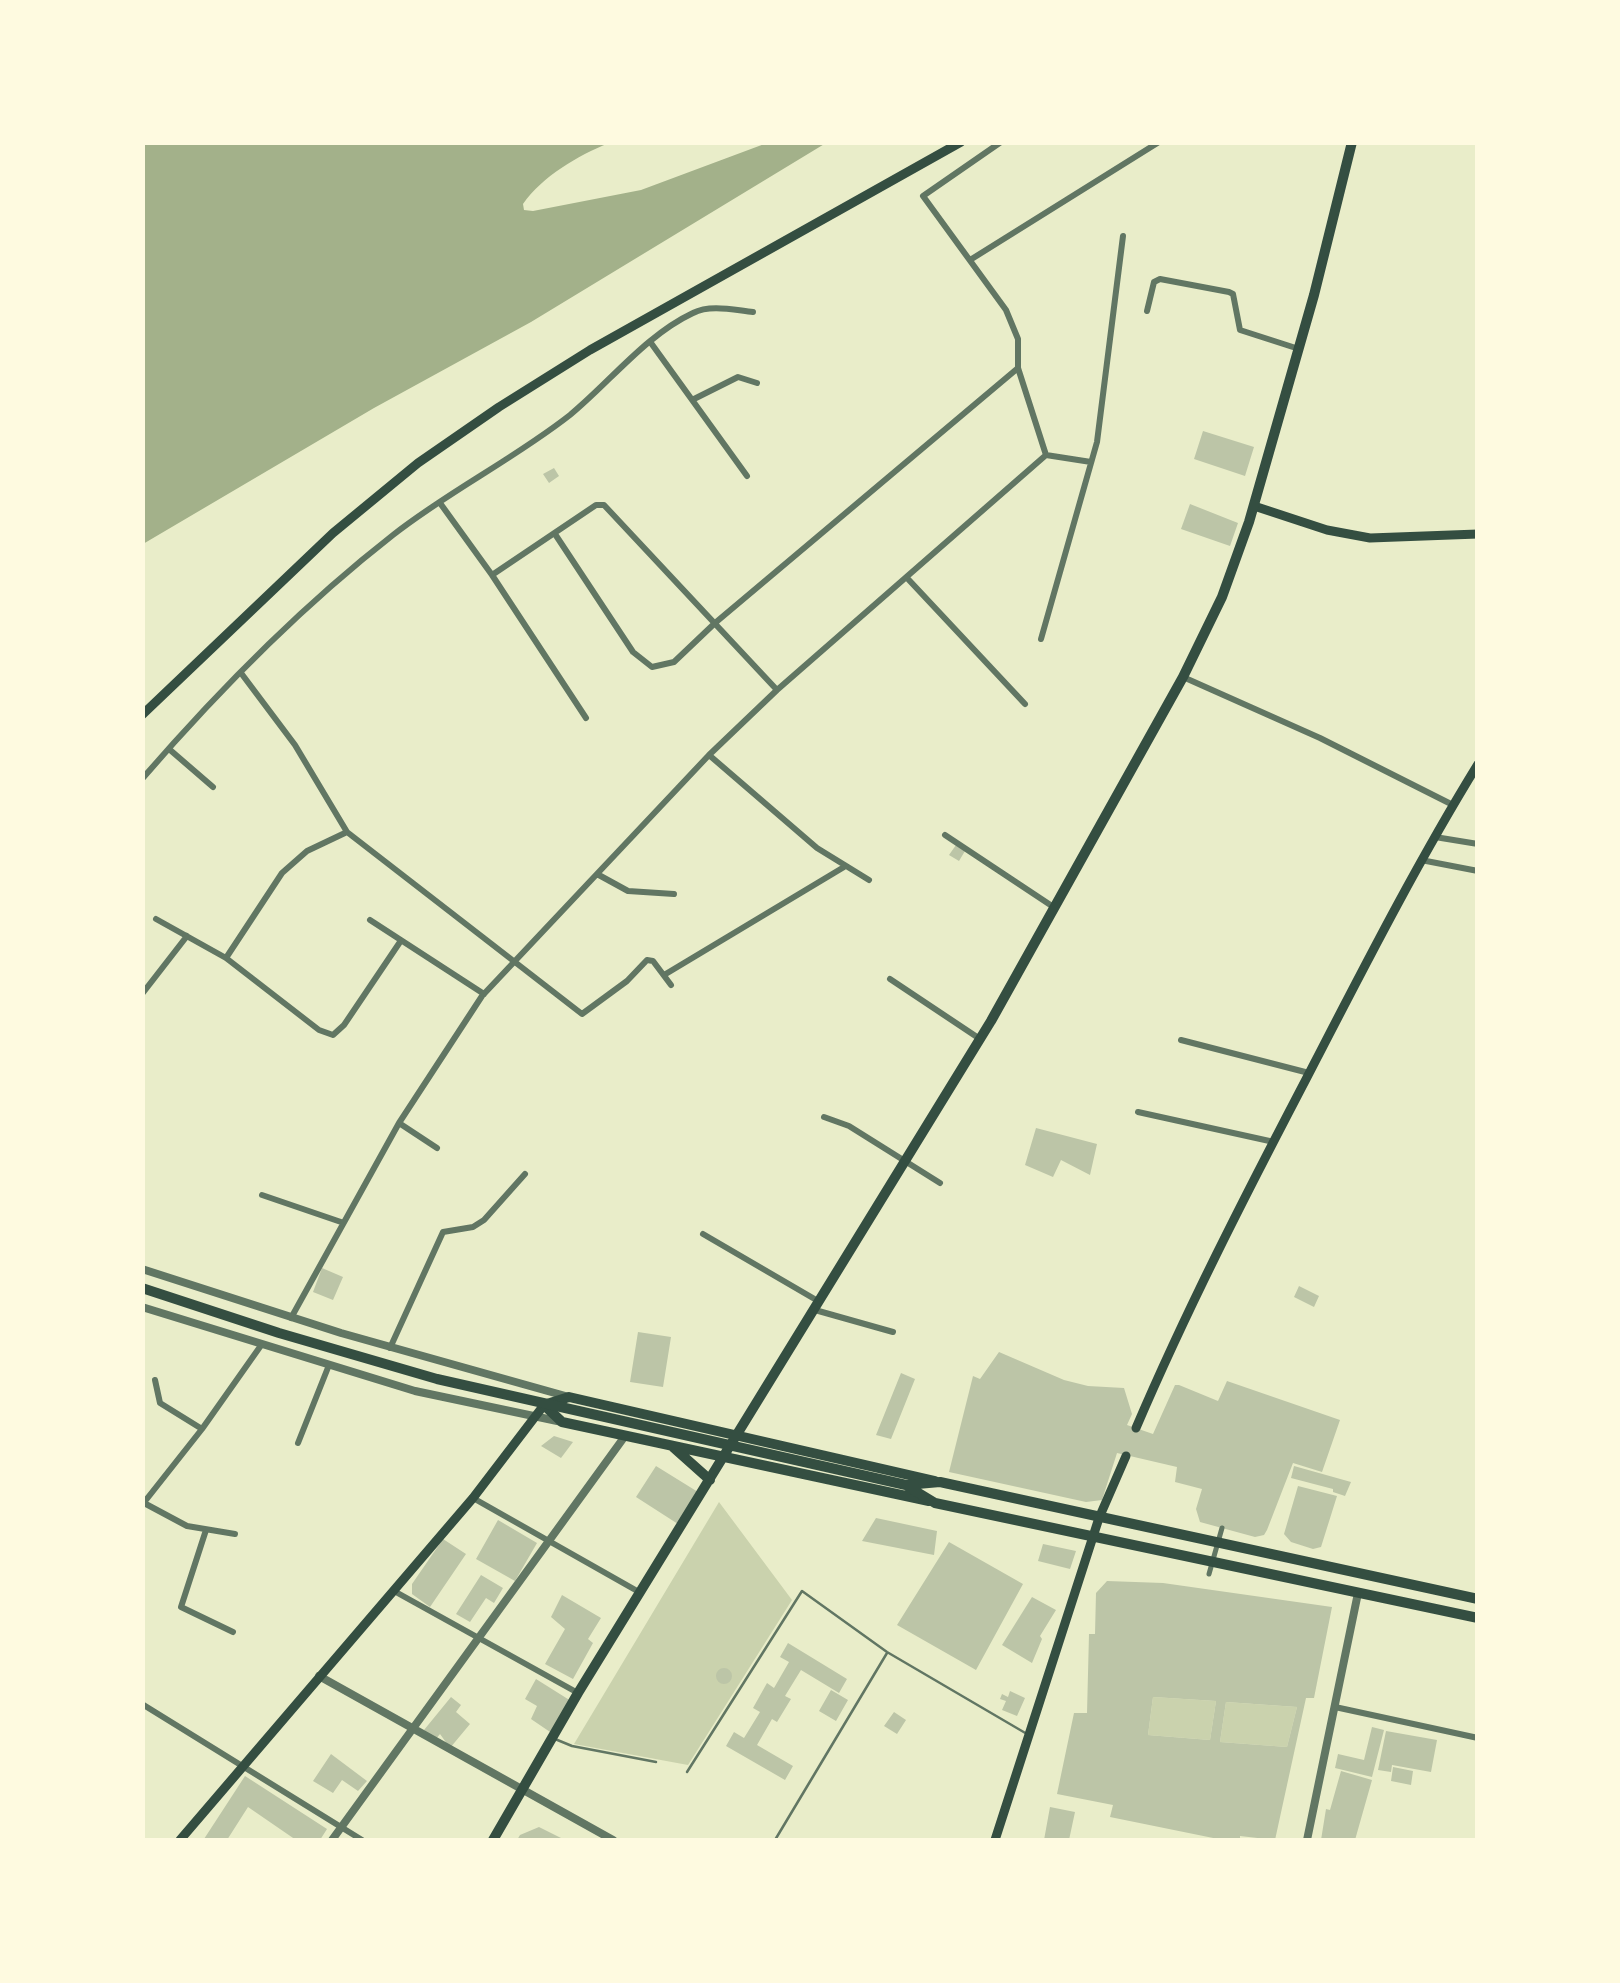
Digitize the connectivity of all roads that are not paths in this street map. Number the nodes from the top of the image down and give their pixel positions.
1 (961, 142) edge
2 (1001, 142) edge
3 (1159, 142) edge
4 (1352, 142) edge
5 (1124, 236) dead end
6 (970, 260) junction
7 (1147, 311) dead end
8 (753, 312) dead end
9 (651, 343) junction
10 (1299, 349) junction
11 (1018, 368) junction
12 (757, 383) dead end
13 (692, 400) junction
14 (1046, 455) junction
15 (1092, 462) junction
16 (747, 476) dead end
17 (440, 503) junction
18 (1254, 506) junction
19 (554, 534) junction
20 (1478, 534) edge
21 (492, 575) junction
22 (908, 579) junction
23 (715, 623) junction
24 (1041, 639) dead end
25 (241, 673) junction
26 (1183, 677) junction
27 (777, 690) junction
28 (1025, 704) dead end
29 (142, 715) edge
30 (586, 718) dead end
31 (169, 748) junction
32 (708, 755) junction
33 (1478, 764) edge
34 (142, 779) edge
35 (214, 787) dead end
36 (1453, 804) junction
37 (346, 832) junction
38 (945, 835) dead end
39 (1435, 837) junction
40 (1478, 844) edge
41 (1421, 860) junction
42 (844, 867) junction
43 (1478, 871) edge
44 (598, 874) junction
45 (869, 880) dead end
46 (674, 894) dead end
47 (1056, 909) junction
48 (156, 919) dead end
49 (370, 920) dead end
50 (187, 936) junction
51 (400, 942) junction
52 (226, 958) junction
53 (512, 962) junction
54 (664, 976) junction
55 (890, 979) dead end
56 (671, 985) dead end
57 (142, 994) edge
58 (484, 994) junction
59 (980, 1039) junction
60 (1181, 1040) dead end
61 (1309, 1073) junction
62 (1138, 1112) dead end
63 (824, 1116) dead end
64 (399, 1123) junction
65 (1274, 1142) junction
66 (437, 1148) dead end
67 (905, 1162) junction
68 (525, 1174) dead end
69 (940, 1183) dead end
70 (262, 1195) dead end
71 (341, 1222) junction
72 (704, 1234) dead end
73 (142, 1269) edge
74 (142, 1288) edge
75 (816, 1305) junction
76 (142, 1307) edge
77 (290, 1318) junction
78 (893, 1332) dead end
79 (262, 1344) junction
80 (390, 1348) junction
81 (329, 1364) junction
82 (156, 1380) dead end
83 (569, 1398) junction
84 (544, 1405) junction
85 (534, 1418) junction
86 (562, 1422) junction
87 (1136, 1428) dead end
88 (202, 1429) junction
89 (625, 1436) junction
90 (737, 1436) junction
91 (298, 1443) dead end
92 (671, 1446) junction
93 (1126, 1456) dead end
94 (724, 1457) junction
95 (710, 1480) junction
96 (940, 1482) junction
97 (906, 1486) junction
98 (473, 1498) junction
99 (935, 1503) junction
100 (143, 1504) edge
101 (1099, 1518) junction
102 (1222, 1528) dead end
103 (206, 1530) junction
104 (235, 1534) dead end
105 (1095, 1538) junction
106 (549, 1541) junction
107 (1208, 1574) dead end
108 (394, 1591) junction
109 (640, 1592) junction
110 (1358, 1593) junction
111 (1478, 1599) edge
112 (1478, 1618) edge
113 (233, 1632) dead end
114 (479, 1638) junction
115 (888, 1652) junction
116 (319, 1676) junction
117 (578, 1692) junction
118 (142, 1704) edge
119 (1335, 1707) junction
120 (412, 1730) junction
121 (1028, 1734) junction
122 (554, 1738) junction
123 (1478, 1738) edge
124 (656, 1762) dead end
125 (243, 1767) junction
126 (687, 1772) dead end
127 (522, 1790) junction
128 (342, 1828) junction
129 (181, 1840) edge
130 (332, 1840) edge
131 (362, 1840) edge
132 (493, 1840) edge
133 (613, 1840) edge
134 (775, 1840) edge
135 (995, 1840) edge
136 (1307, 1840) edge

1 - 29 main road
2 - 6 street
3 - 6 street
4 - 10 main road
5 - 15 street
6 - 11 street
7 - 10 street
8 - 9 street
9 - 13 street
9 - 17 street
10 - 18 main road
11 - 14 street
11 - 23 street
12 - 13 street
13 - 16 street
14 - 15 street
14 - 22 street
15 - 24 street
17 - 21 street
17 - 25 street
18 - 20 main road
18 - 26 main road
19 - 21 street
19 - 23 street
19 - 23 street
21 - 30 street
22 - 27 street
22 - 28 street
23 - 27 street
25 - 31 street
25 - 37 street
26 - 36 street
26 - 47 main road
27 - 32 street
31 - 34 street
31 - 35 street
32 - 42 street
32 - 44 street
33 - 36 main road
36 - 39 main road
37 - 52 street
37 - 53 street
38 - 47 street
39 - 40 street
39 - 41 main road
41 - 43 street
41 - 61 main road
42 - 45 street
42 - 54 street
44 - 46 street
44 - 53 street
47 - 59 main road
48 - 50 street
49 - 51 street
50 - 52 street
50 - 57 street
51 - 52 street
51 - 58 street
53 - 54 street
53 - 58 street
54 - 56 street
55 - 59 street
58 - 64 street
59 - 67 main road
60 - 61 street
61 - 65 main road
62 - 65 street
63 - 67 street
64 - 66 street
64 - 71 street
65 - 87 main road
67 - 69 street
67 - 75 main road
68 - 80 street
70 - 71 street
71 - 77 street
72 - 75 street
73 - 77 street
74 - 84 main road
75 - 78 street
75 - 90 main road
76 - 79 street
77 - 80 street
79 - 81 street
79 - 88 street
80 - 83 street
81 - 85 street
81 - 91 street
82 - 88 street
83 - 84 main road
83 - 90 main road
84 - 85 main road
84 - 86 main road
84 - 97 main road
85 - 86 street
85 - 98 main road
86 - 89 main road
88 - 100 street
89 - 92 main road
89 - 106 street
90 - 94 main road
90 - 96 main road
92 - 94 main road
92 - 95 main road
93 - 101 main road
94 - 95 main road
94 - 99 main road
95 - 109 main road
96 - 97 main road
96 - 101 main road
97 - 99 main road
98 - 106 street
98 - 108 main road
99 - 105 main road
100 - 103 street
101 - 105 main road
101 - 111 main road
102 - 107 street
103 - 104 street
103 - 113 street
105 - 110 main road
105 - 121 main road
106 - 109 street
106 - 114 street
108 - 114 street
108 - 116 main road
109 - 117 main road
110 - 112 main road
110 - 119 street
114 - 117 street
114 - 120 street
115 - 121 lane
115 - 126 lane
115 - 134 lane
116 - 120 street
116 - 125 main road
117 - 122 main road
118 - 125 street
119 - 123 street
119 - 136 street
120 - 127 street
120 - 128 street
121 - 135 main road
122 - 124 lane
122 - 127 main road
125 - 128 street
125 - 129 main road
127 - 132 main road
127 - 133 street
128 - 130 street
128 - 131 street

